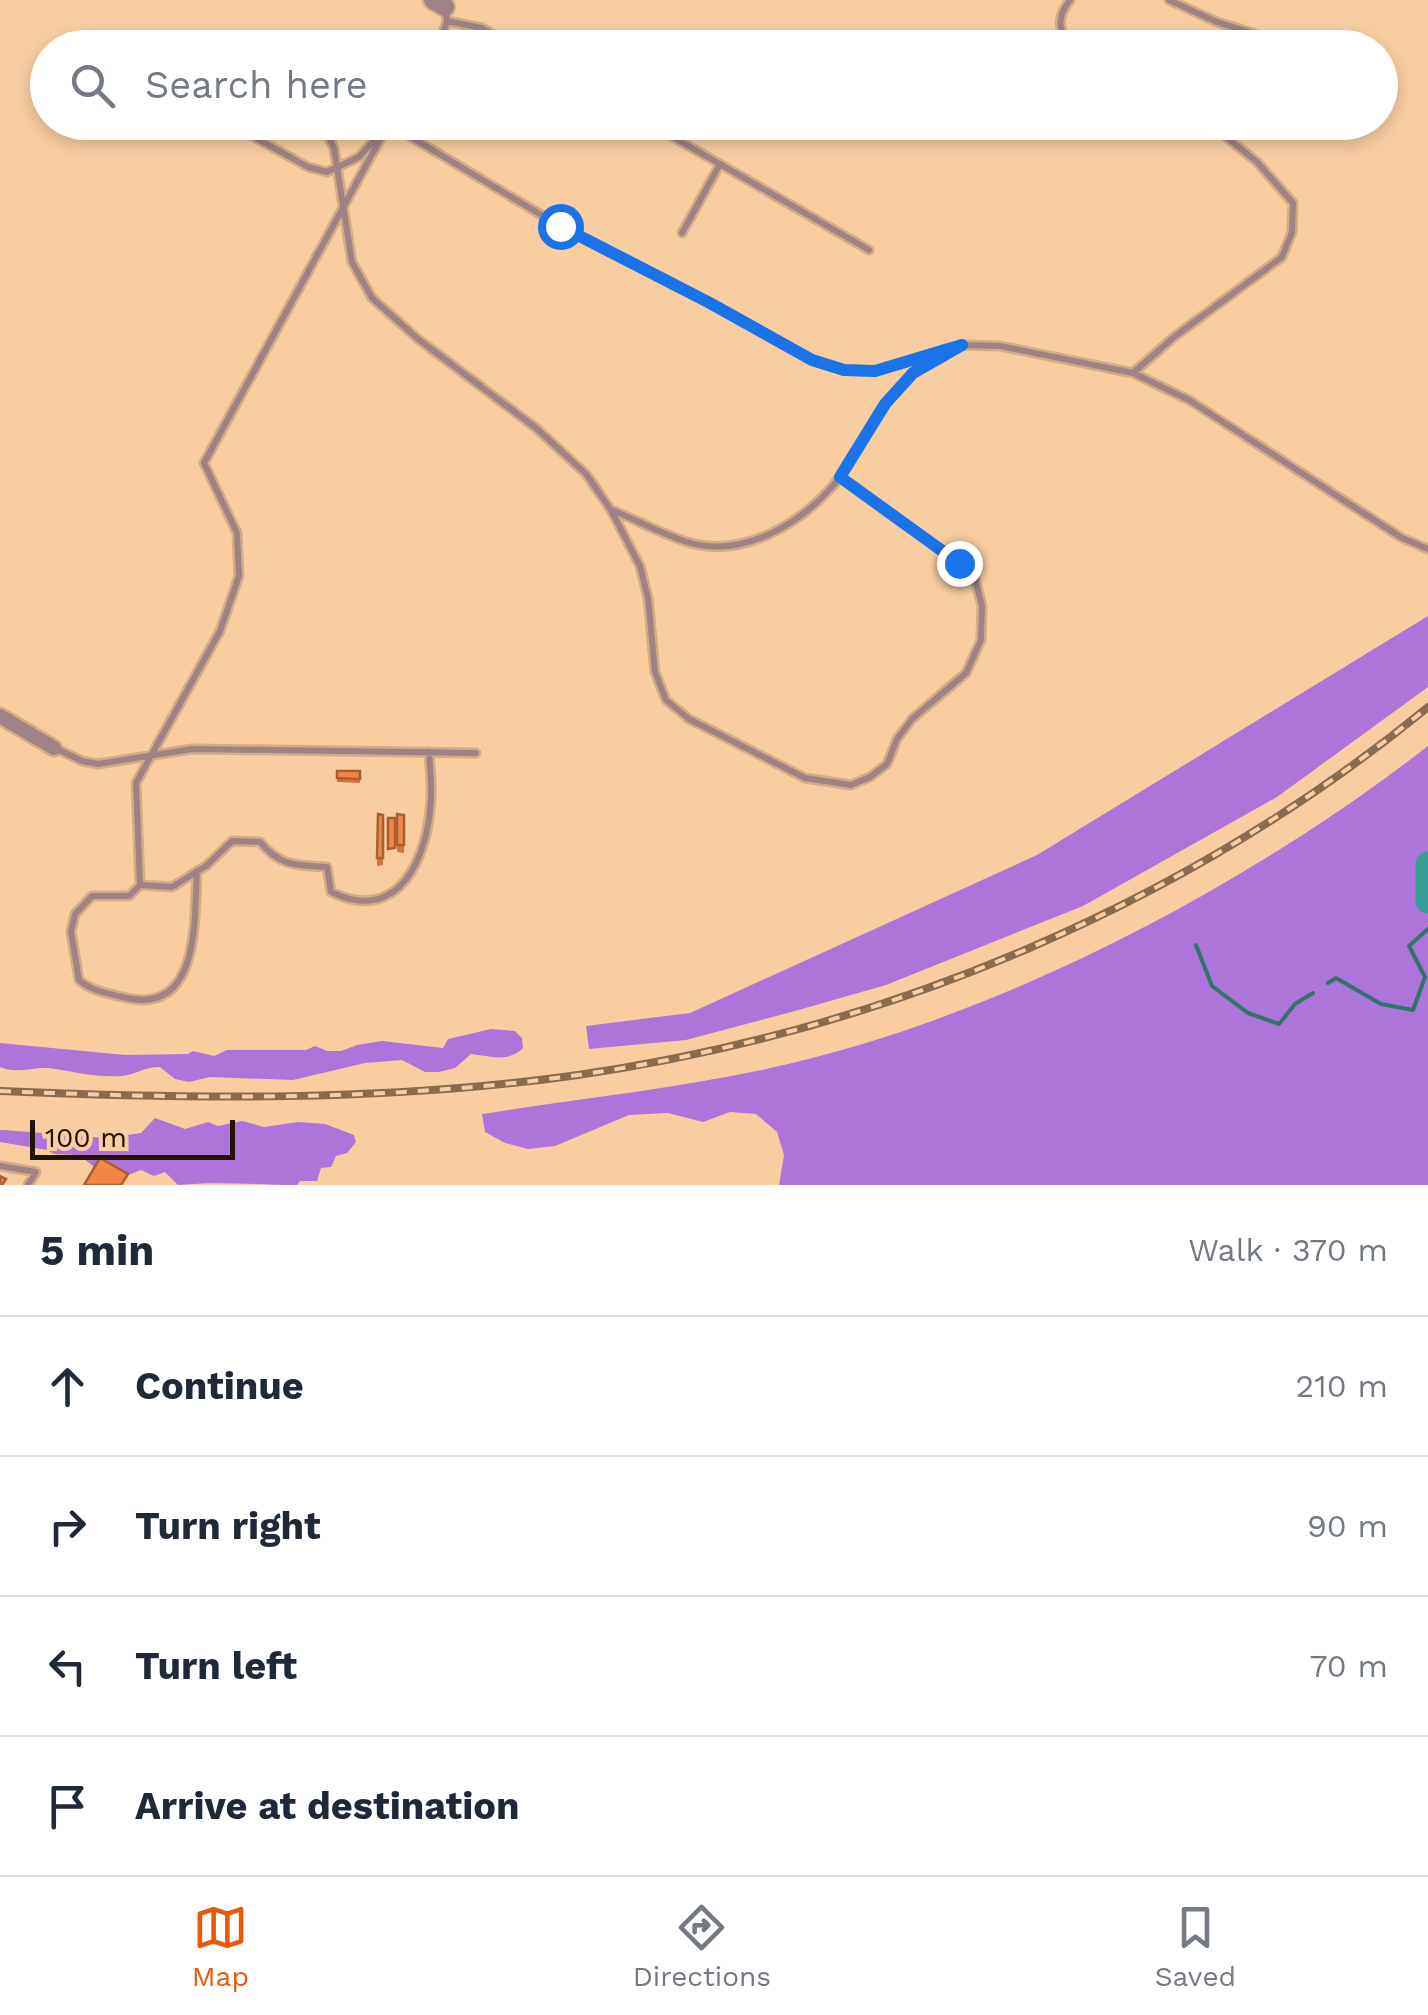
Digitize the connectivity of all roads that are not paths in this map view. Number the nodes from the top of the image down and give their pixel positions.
1 (1070, 0) edge
2 (1169, 0) edge
3 (442, 9) edge
4 (486, 30) edge
5 (1061, 30) edge
6 (1243, 30) edge
7 (259, 140) edge
8 (330, 140) edge
9 (374, 140) edge
10 (380, 140) edge
11 (418, 140) edge
12 (679, 140) edge
13 (1230, 140) edge
14 (720, 164) junction
15 (339, 167) junction
16 (343, 206) junction
17 (682, 232) dead end
18 (869, 250) dead end
19 (962, 345) junction
20 (1134, 373) junction
21 (840, 477) junction
22 (611, 510) junction
23 (1428, 549) edge
24 (0, 716) edge
25 (54, 748) joint
26 (429, 752) junction
27 (476, 753) dead end
28 (150, 756) junction
29 (197, 871) junction
30 (140, 885) junction
31 (0, 1166) edge
32 (28, 1185) edge

1 - 5 lane
2 - 6 lane
3 - 4 lane
7 - 15 lane
8 - 15 lane
9 - 15 lane
10 - 16 lane
11 - 19 lane
12 - 14 lane
13 - 20 lane
14 - 17 lane
14 - 18 lane
15 - 16 lane
16 - 22 lane
16 - 28 lane
19 - 20 lane
19 - 21 lane
20 - 23 lane
21 - 22 lane
21 - 22 lane
24 - 25 street
25 - 28 lane
26 - 27 lane
26 - 28 lane
26 - 29 lane
28 - 30 lane
29 - 30 lane
29 - 30 lane
31 - 32 lane

